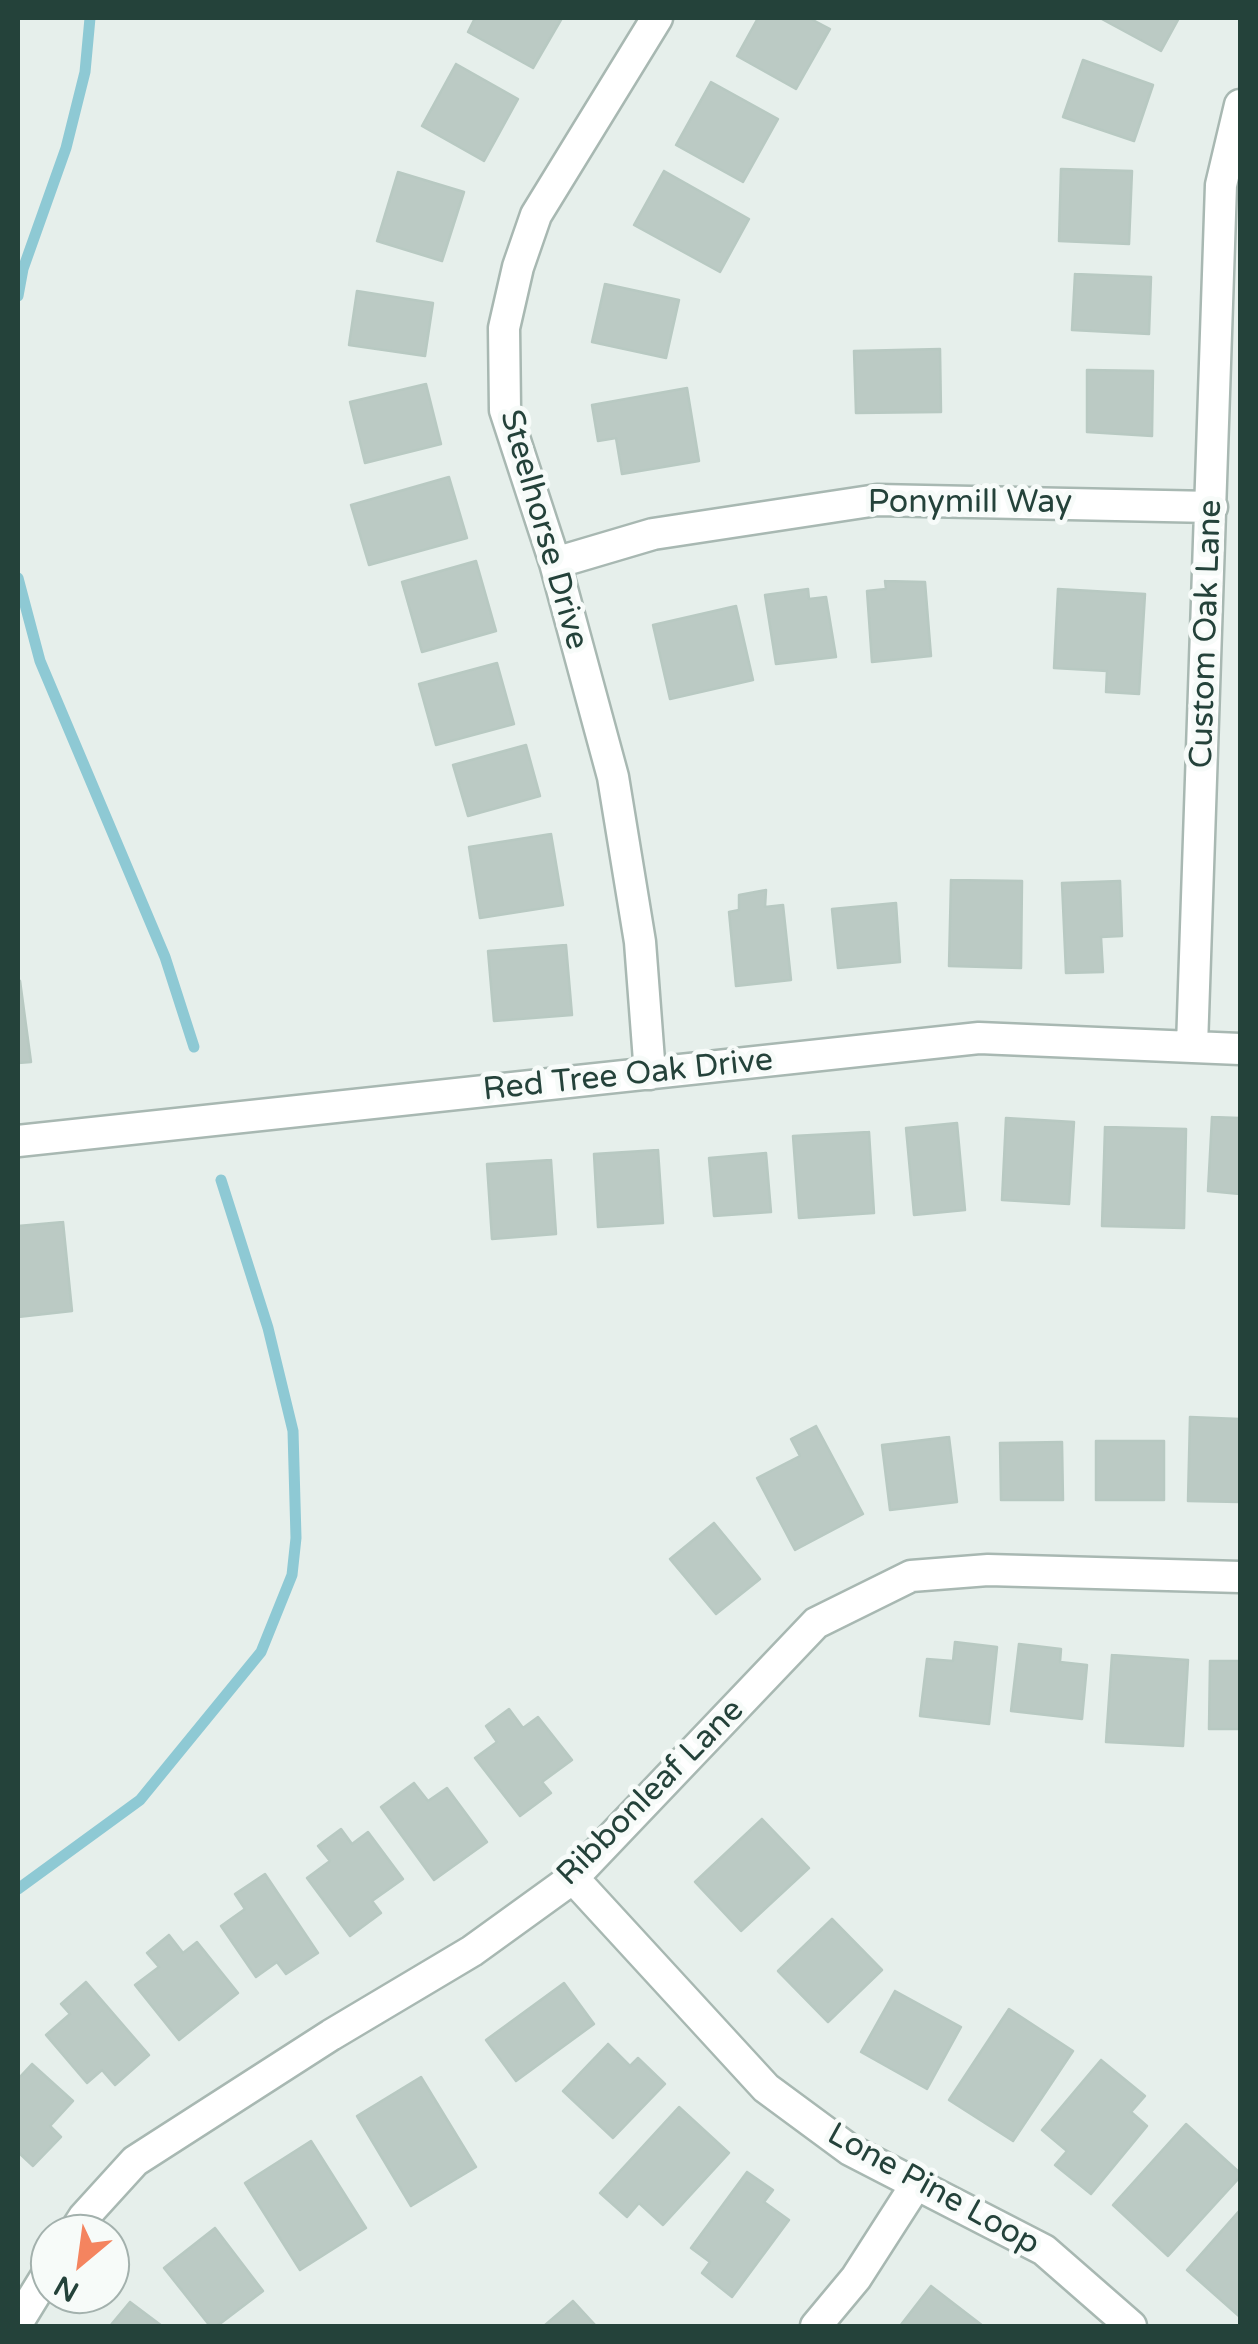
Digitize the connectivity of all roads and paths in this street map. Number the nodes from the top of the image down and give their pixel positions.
1 (657, 18) edge
2 (1240, 105) edge
3 (1212, 506) junction
4 (555, 563) junction
5 (1192, 1046) junction
6 (1240, 1049) edge
7 (650, 1074) junction
8 (18, 1141) edge
9 (1240, 1577) edge
10 (573, 1878) junction
11 (917, 2183) junction
12 (87, 2214) edge
13 (816, 2326) edge
14 (1131, 2326) edge

1 - 4 street, Steelhorse Drive
2 - 3 street, Custom Oak Lane
3 - 4 street, Ponymill Way
3 - 5 street, Custom Oak Lane
4 - 7 street, Steelhorse Drive
5 - 6 street, Red Tree Oak Drive
5 - 7 street, Red Tree Oak Drive
7 - 8 street, Red Tree Oak Drive
9 - 10 street, Ribbonleaf Lane
10 - 11 street, Lone Pine Loop
10 - 12 street, Ribbonleaf Lane
11 - 13 street
11 - 14 street, Lone Pine Loop

